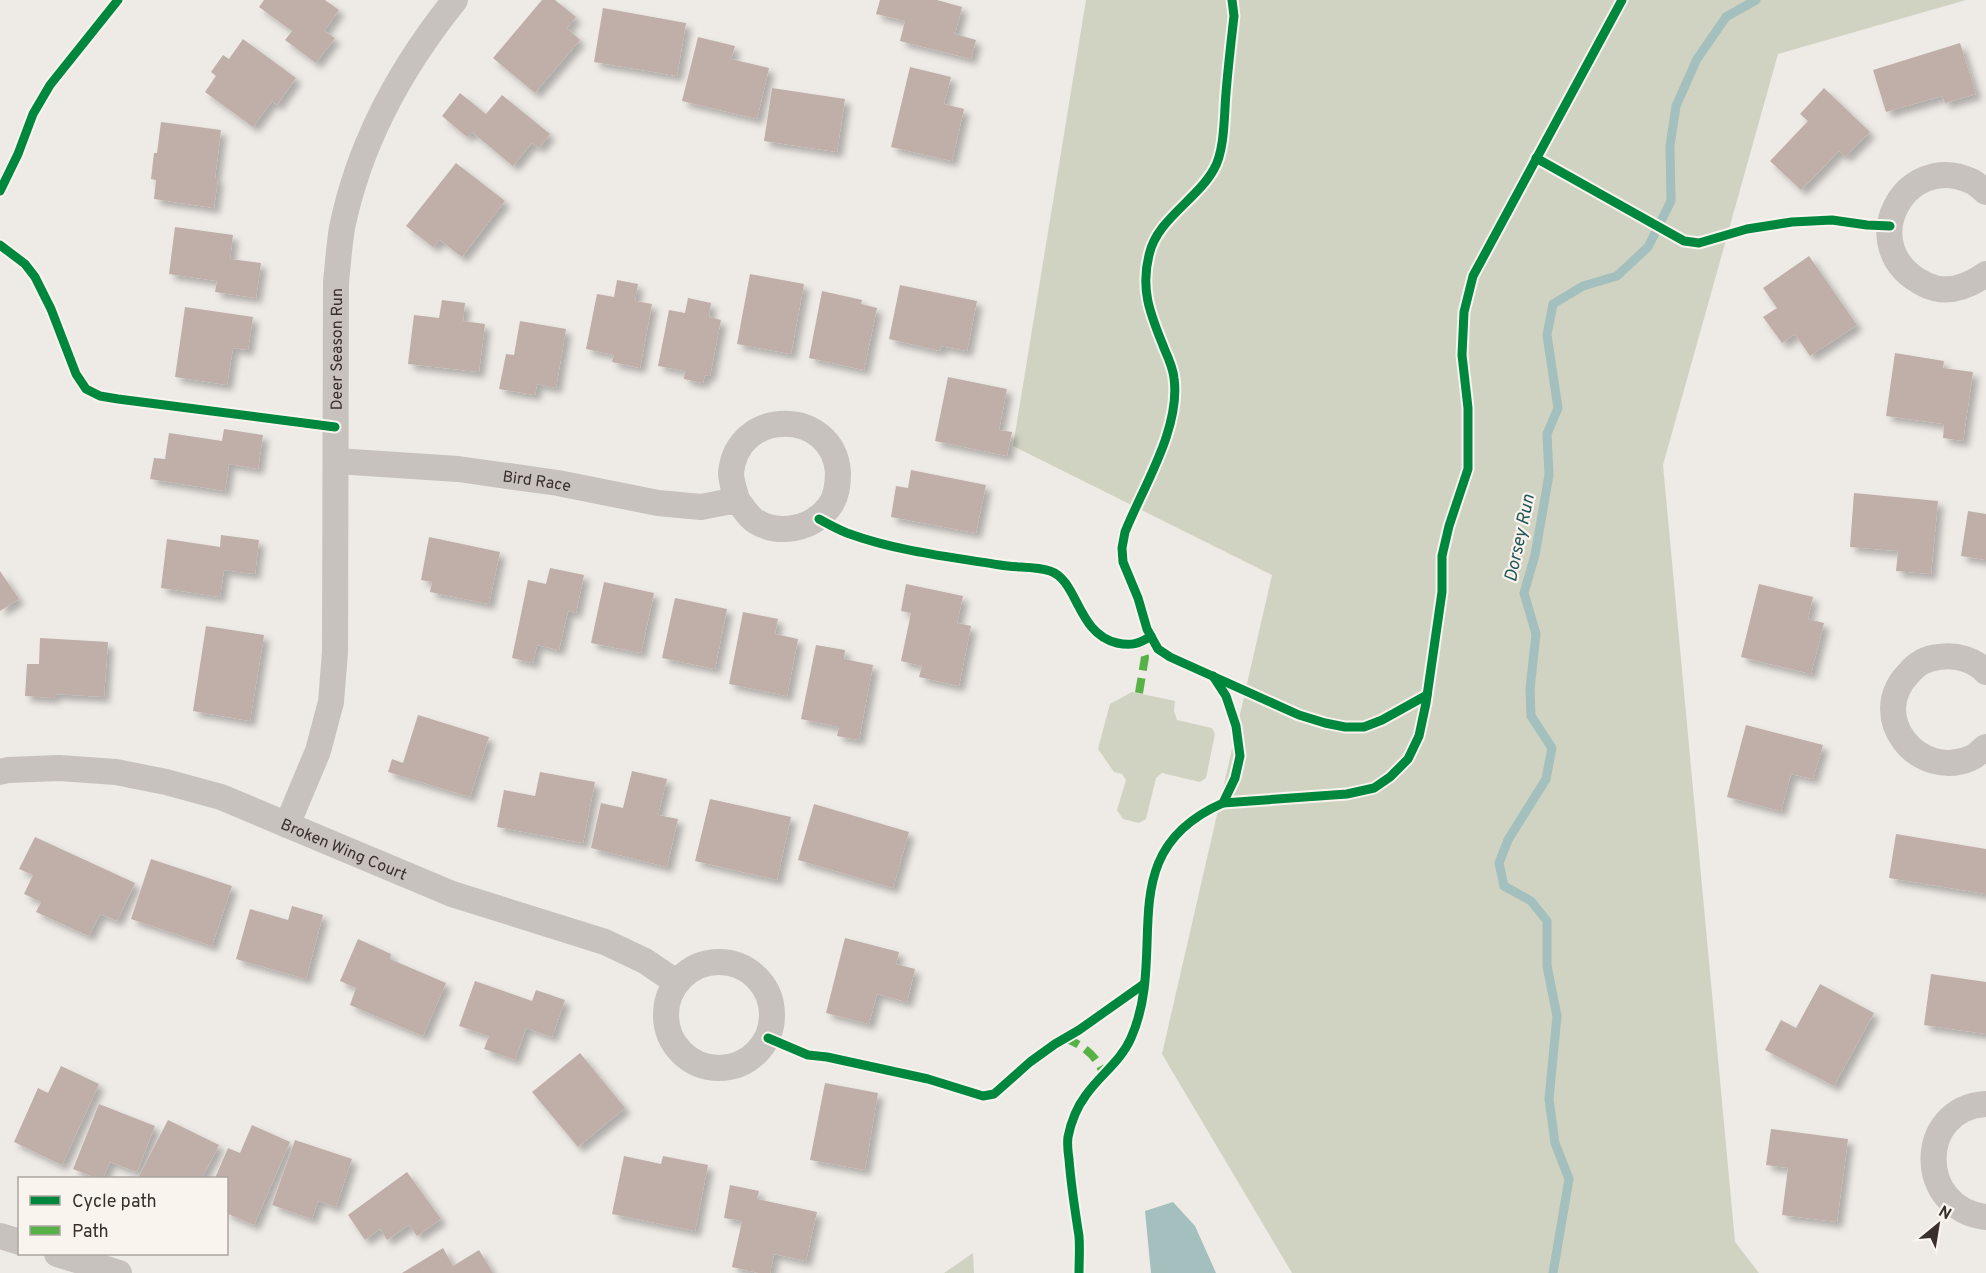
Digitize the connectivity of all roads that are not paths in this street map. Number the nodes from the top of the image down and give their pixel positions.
1 (455, 0) edge
2 (1986, 192) edge
3 (1986, 274) edge
4 (336, 461) junction
5 (737, 500) junction
6 (1986, 672) edge
7 (1986, 747) edge
8 (0, 772) edge
9 (287, 825) junction
10 (676, 982) junction
11 (1986, 1104) edge
12 (1986, 1217) edge
13 (0, 1236) edge
14 (18, 1241) edge
15 (60, 1255) edge
16 (119, 1273) edge

1 - 4 street, Deer Season Run
2 - 3 street
4 - 5 street, Bird Race
4 - 9 street, Deer Season Run
5 - 5 street
6 - 7 street
8 - 9 street, Broken Wing Court
9 - 10 street, Broken Wing Court
10 - 10 street
11 - 12 street
13 - 14 street
15 - 16 street

